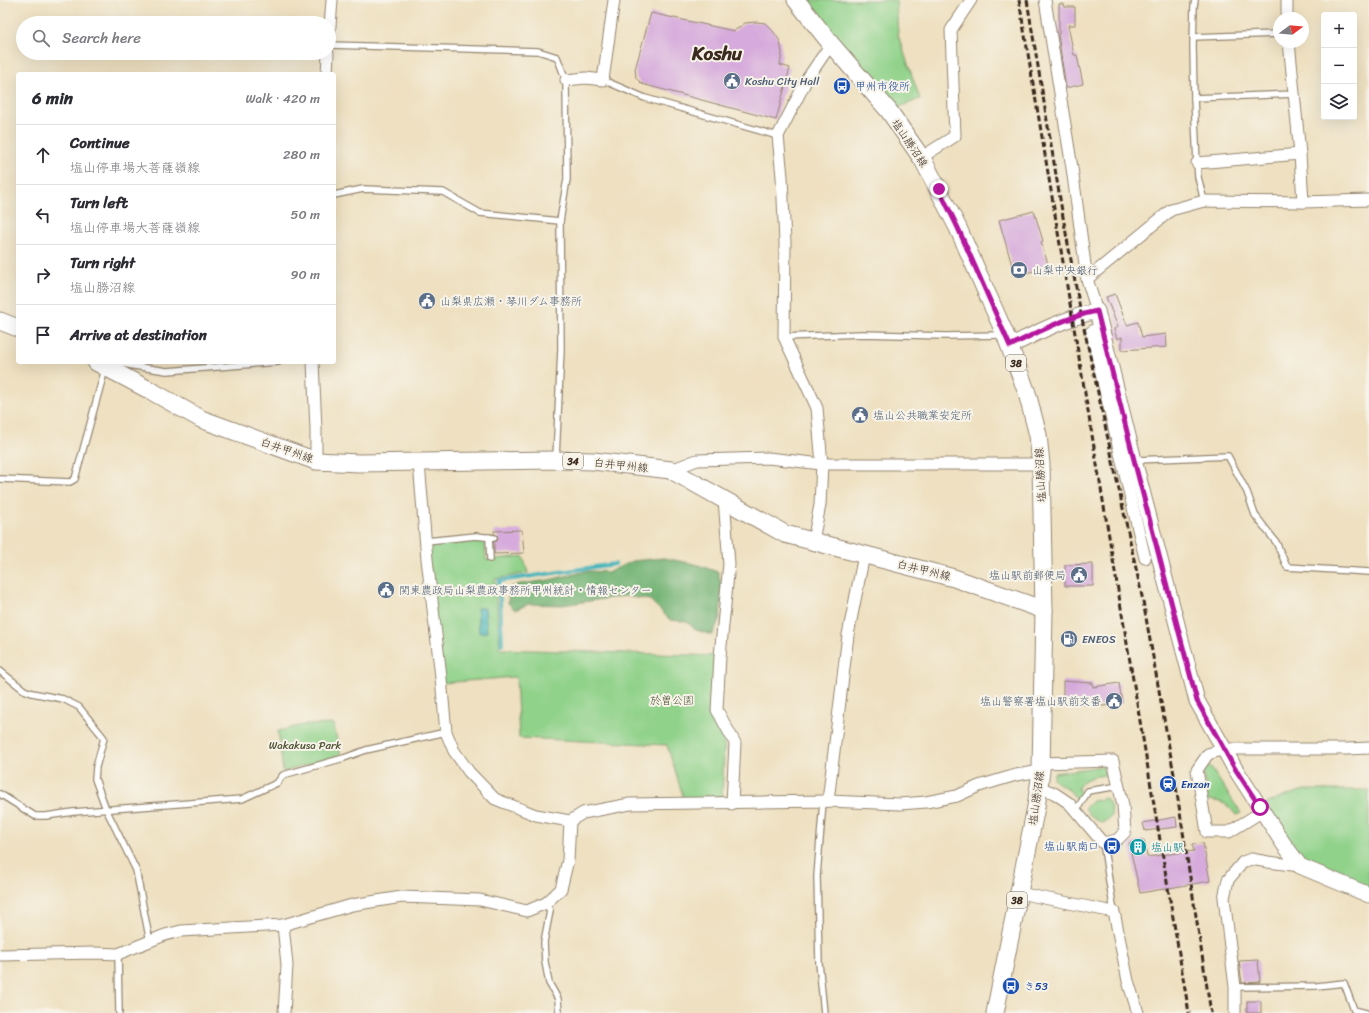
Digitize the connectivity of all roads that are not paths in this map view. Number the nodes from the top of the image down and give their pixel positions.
1 (332, 0) edge
2 (614, 0) edge
3 (796, 0) edge
4 (971, 0) edge
5 (1045, 0) edge
6 (1196, 0) edge
7 (1287, 0) edge
8 (1287, 12) edge
9 (331, 16) edge
10 (1273, 34) edge
11 (1193, 37) junction
12 (831, 44) junction
13 (336, 45) edge
14 (1290, 48) edge
15 (328, 60) edge
16 (327, 72) edge
17 (566, 80) junction
18 (603, 80) junction
19 (1294, 94) junction
20 (1194, 98) junction
21 (778, 136) junction
22 (1300, 154) junction
23 (922, 157) junction
24 (1197, 163) junction
25 (336, 195) edge
26 (1369, 200) edge
27 (1204, 201) junction
28 (1303, 202) junction
29 (560, 221) junction
30 (1087, 279) junction
31 (1099, 318) junction
32 (0, 321) edge
33 (16, 327) edge
34 (784, 337) junction
35 (1007, 340) junction
36 (105, 364) edge
37 (253, 364) edge
38 (313, 364) edge
39 (555, 460) junction
40 (1134, 460) junction
41 (316, 461) junction
42 (419, 463) junction
43 (822, 464) junction
44 (1041, 464) junction
45 (671, 470) junction
46 (0, 480) edge
47 (724, 499) junction
48 (426, 541) junction
49 (813, 541) junction
50 (864, 555) junction
51 (1145, 558) dead end
52 (490, 559) dead end
53 (1369, 572) edge
54 (1044, 610) junction
55 (0, 671) edge
56 (446, 732) junction
57 (1369, 748) edge
58 (1224, 749) junction
59 (1040, 774) junction
60 (1118, 786) junction
61 (0, 794) edge
62 (825, 802) junction
63 (732, 804) junction
64 (106, 810) junction
65 (1076, 812) junction
66 (1263, 812) junction
67 (570, 822) junction
68 (1104, 843) junction
69 (1300, 866) junction
70 (1019, 893) junction
71 (1369, 896) edge
72 (546, 903) junction
73 (1114, 912) junction
74 (283, 925) junction
75 (150, 942) junction
76 (118, 954) junction
77 (0, 955) edge
78 (1235, 987) junction
79 (119, 1013) edge
80 (284, 1013) edge
81 (559, 1013) edge
82 (824, 1013) edge
83 (995, 1013) edge
84 (1138, 1013) edge
85 (1235, 1013) edge
86 (1366, 1013) edge

1 - 9 street
2 - 18 street
3 - 12 main road, 塩山勝沼線 / 38
4 - 23 street
5 - 30 street
6 - 11 lane
7 - 8 street
10 - 11 lane
11 - 20 lane
12 - 21 street
12 - 23 main road, 塩山勝沼線 / 38
13 - 17 lane
14 - 19 street
15 - 16 street
17 - 18 street
17 - 29 lane
18 - 21 lane
19 - 20 lane
19 - 22 street
20 - 24 lane
21 - 34 street
22 - 24 street
22 - 28 street
23 - 35 main road, 塩山勝沼線 / 38
24 - 27 lane
25 - 29 lane
26 - 28 street
27 - 28 street
27 - 30 street
29 - 39 lane
30 - 31 street
31 - 35 main road
31 - 40 main road
31 - 51 street
32 - 33 main road
34 - 35 lane
34 - 43 street
35 - 44 main road, 塩山勝沼線 / 38
36 - 37 lane
36 - 41 main road, 白井甲州線 / 34
36 - 46 lane
38 - 41 street
39 - 42 main road, 白井甲州線 / 34
39 - 45 main road, 白井甲州線 / 34
40 - 53 lane
40 - 58 main road
41 - 42 main road, 白井甲州線 / 34
42 - 48 street
43 - 44 street
43 - 45 street
43 - 49 street
44 - 54 main road, 塩山勝沼線 / 38
45 - 47 main road, 白井甲州線 / 34
47 - 49 main road, 白井甲州線 / 34
47 - 63 street
48 - 52 lane
48 - 56 street
49 - 50 main road, 白井甲州線 / 34
50 - 54 main road, 白井甲州線 / 34
50 - 62 street
54 - 59 main road, 塩山勝沼線 / 38
55 - 64 lane
56 - 64 lane
56 - 67 street
57 - 58 street
58 - 66 main road
58 - 66 street
59 - 60 street
59 - 62 street
59 - 65 street
59 - 70 main road, 塩山勝沼線 / 38
60 - 65 lane
60 - 68 street
61 - 64 lane
62 - 63 street
62 - 82 lane
63 - 67 street
64 - 75 lane
65 - 68 street
66 - 69 main road
67 - 72 street
68 - 73 lane
69 - 71 main road
69 - 78 street
70 - 73 street
70 - 83 main road, 塩山勝沼線 / 38
72 - 74 street
72 - 81 lane
73 - 84 street
74 - 75 street
74 - 80 street
75 - 76 street
76 - 77 street
76 - 79 lane
78 - 85 street
78 - 86 lane

